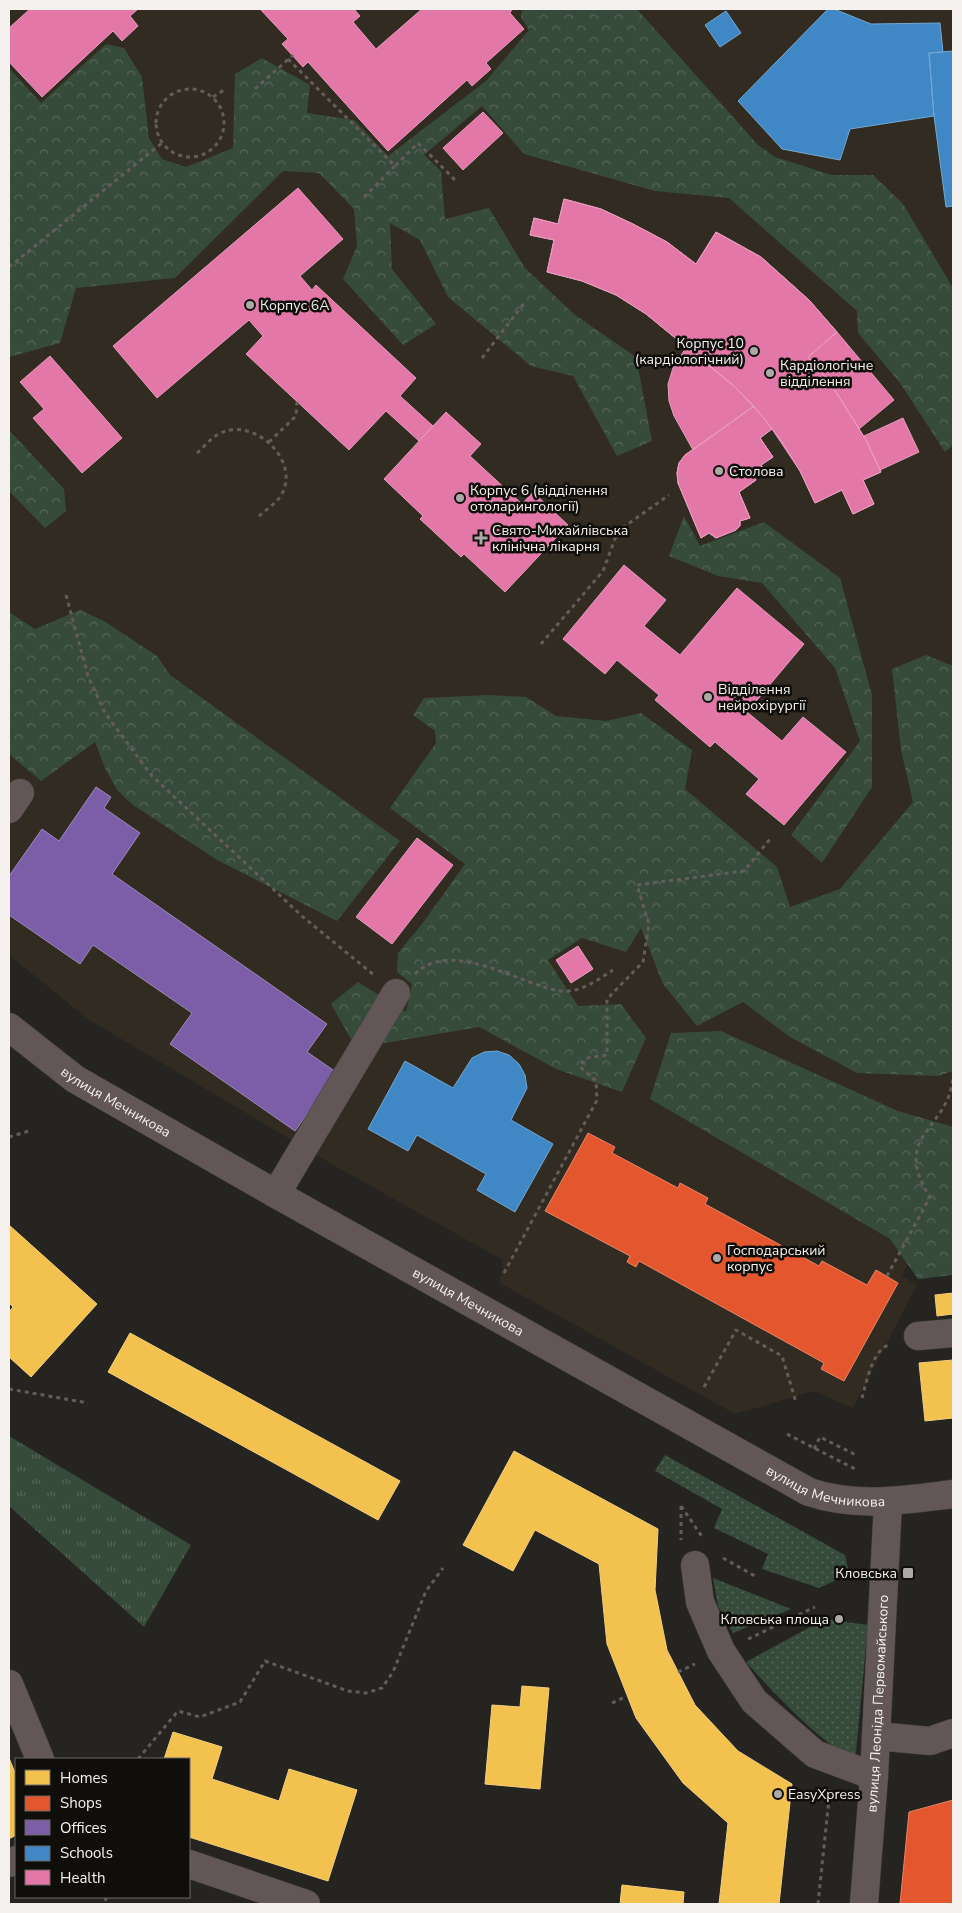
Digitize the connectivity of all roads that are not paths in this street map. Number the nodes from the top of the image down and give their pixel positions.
1 (396, 994) road end
2 (9, 1027) edge
3 (276, 1194) junction
4 (953, 1333) edge
5 (918, 1336) road end
6 (953, 1494) edge
7 (888, 1502) junction
8 (701, 1555) road end
9 (9, 1684) edge
10 (953, 1733) edge
11 (876, 1736) junction
12 (40, 1758) edge
13 (874, 1776) junction
14 (190, 1864) edge
15 (306, 1904) edge
16 (864, 1904) edge

1 - 3 street
2 - 3 street, вулиця Мечникова
3 - 7 street, вулиця Мечникова
4 - 5 street
6 - 7 street, вулиця Мечникова
7 - 11 street, вулиця Леоніда Первомайського
8 - 13 street
9 - 12 street
10 - 11 street
11 - 13 street, вулиця Леоніда Первомайського
13 - 16 street, вулиця Леоніда Первомайського
14 - 15 street

